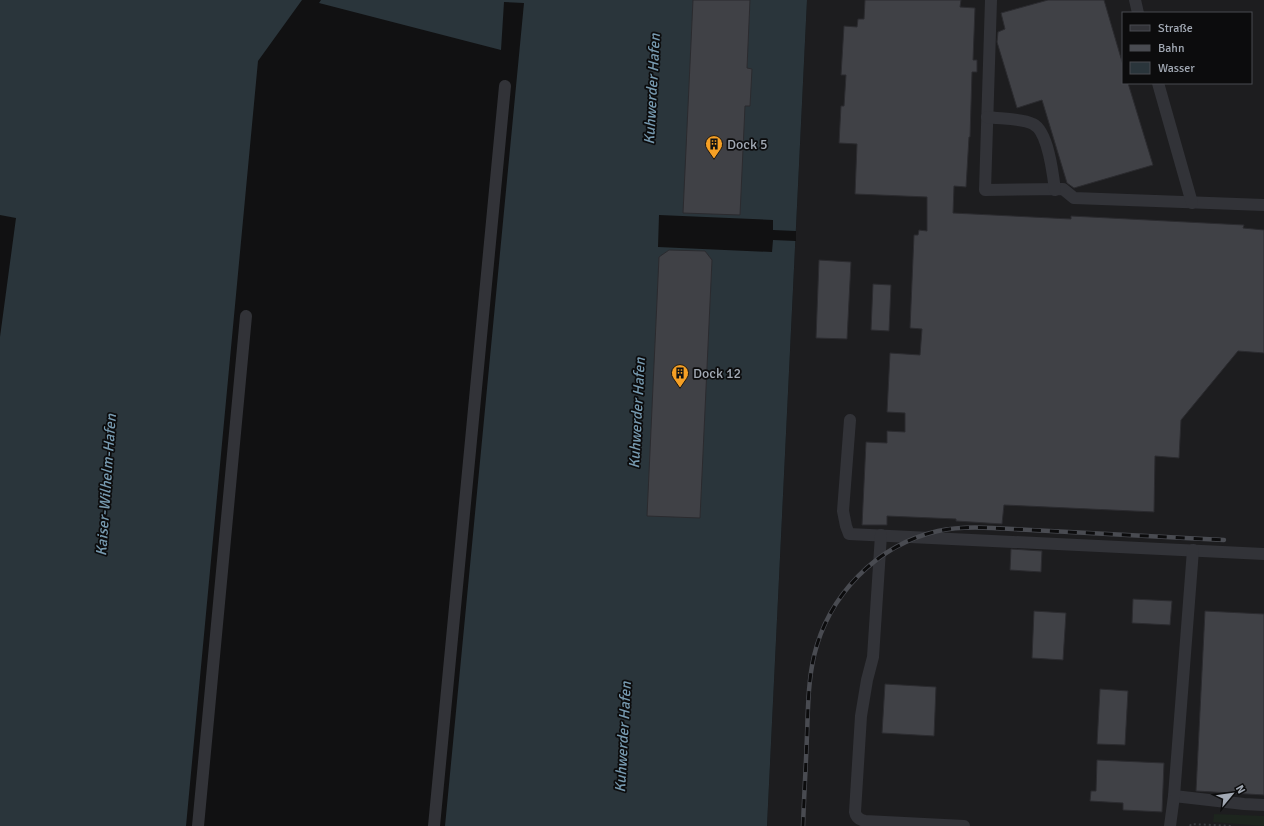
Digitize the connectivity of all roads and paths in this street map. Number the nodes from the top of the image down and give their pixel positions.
1 (992, 0) edge
2 (1134, 0) edge
3 (1138, 12) edge
4 (1158, 84) edge
5 (505, 86) dead end
6 (987, 117) junction
7 (1055, 190) junction
8 (1192, 203) junction
9 (1264, 205) edge
10 (246, 316) dead end
11 (850, 420) dead end
12 (881, 535) junction
13 (1193, 550) junction
14 (1264, 554) edge
15 (1174, 796) junction
16 (1264, 805) edge
17 (198, 826) edge
18 (434, 826) edge
19 (964, 826) edge
20 (1170, 826) edge
21 (1190, 826) edge
22 (1232, 826) edge

1 - 6 lane
2 - 3 lane
4 - 8 lane
5 - 18 lane
6 - 7 lane
6 - 7 lane
7 - 8 lane
8 - 9 lane
10 - 17 lane
11 - 12 lane
12 - 13 lane
12 - 19 lane
13 - 14 lane
13 - 15 lane
15 - 16 lane
15 - 20 lane
21 - 22 path

